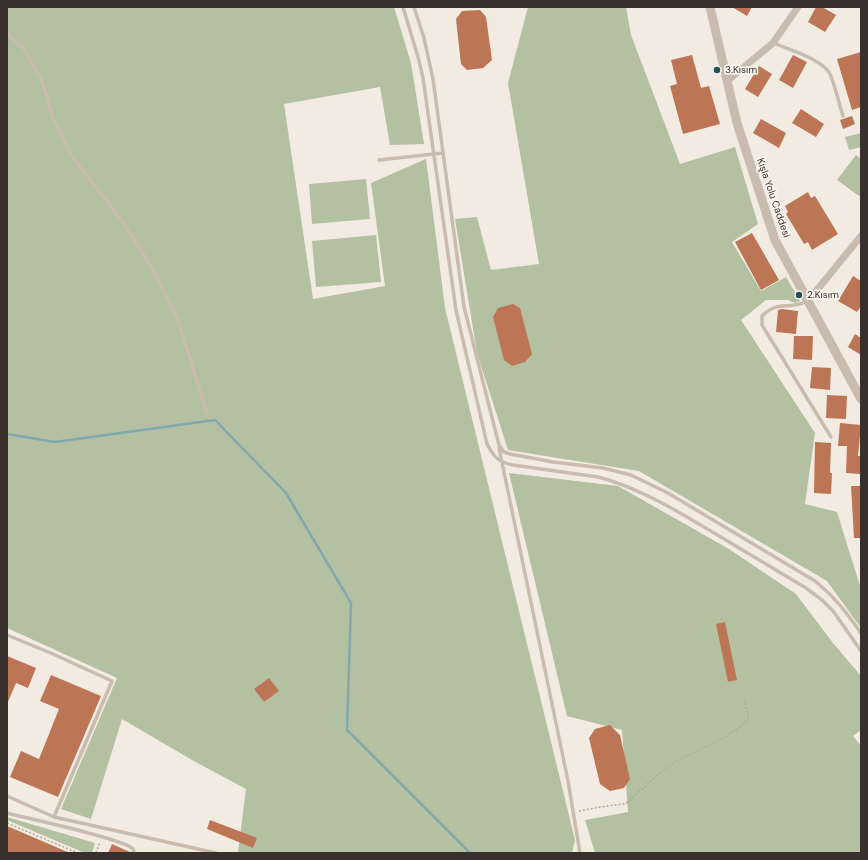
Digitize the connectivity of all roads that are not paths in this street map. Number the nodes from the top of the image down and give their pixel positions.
1 (403, 7) edge
2 (414, 7) edge
3 (710, 7) edge
4 (798, 7) edge
5 (7, 33) edge
6 (772, 43) junction
7 (727, 81) junction
8 (843, 116) dead end
9 (443, 153) junction
10 (434, 154) junction
11 (379, 160) dead end
12 (861, 236) edge
13 (808, 301) junction
14 (861, 399) edge
15 (207, 413) dead end
16 (831, 437) dead end
17 (499, 445) junction
18 (502, 463) junction
19 (836, 600) junction
20 (829, 607) junction
21 (860, 631) edge
22 (7, 635) edge
23 (850, 636) junction
24 (861, 651) edge
25 (7, 796) edge
26 (7, 813) edge
27 (54, 817) junction
28 (134, 853) edge
29 (216, 853) edge
30 (580, 853) edge

1 - 10 lane
2 - 9 lane
3 - 7 street, Kışla Yolu Caddesi
4 - 6 street
5 - 15 lane
6 - 7 street
6 - 8 lane
7 - 13 street, Kışla Yolu Caddesi
9 - 10 lane
9 - 17 lane
10 - 11 lane
10 - 18 lane
12 - 13 street
13 - 14 street, Kışla Yolu Caddesi
13 - 16 lane
17 - 18 lane
17 - 19 lane
18 - 20 lane
18 - 30 lane
19 - 20 lane
19 - 21 lane
20 - 23 lane
21 - 23 lane
22 - 27 lane
23 - 24 lane
25 - 27 lane
26 - 28 lane
27 - 29 lane

